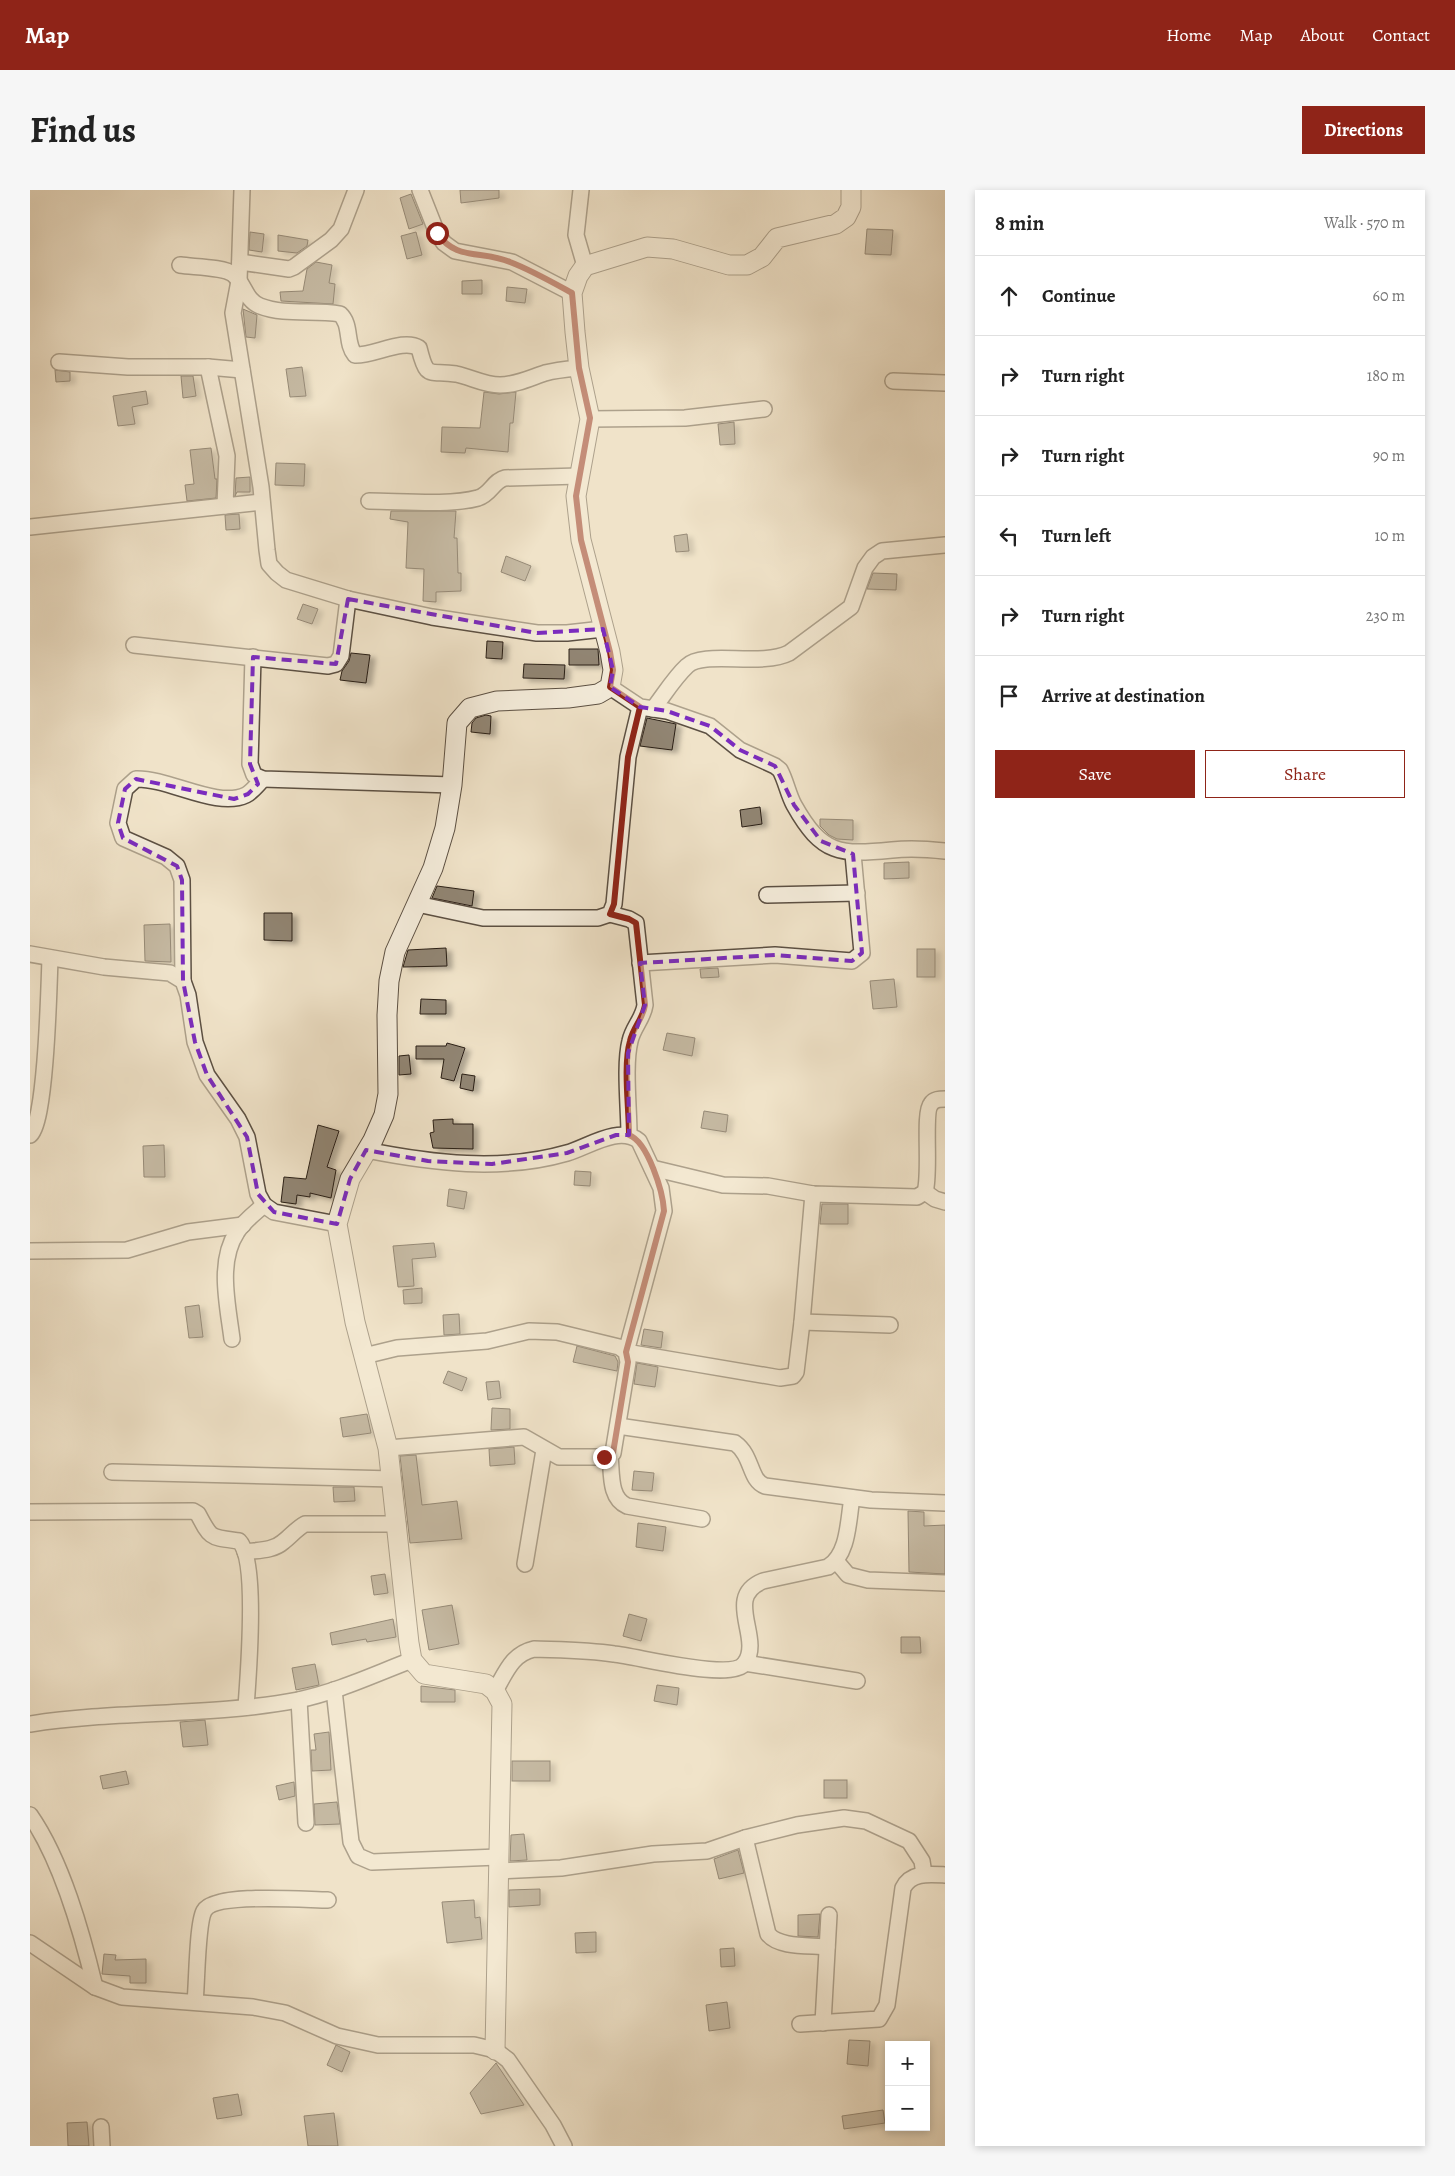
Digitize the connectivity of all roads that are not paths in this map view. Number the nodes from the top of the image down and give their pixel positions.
1 (242, 190) edge
2 (356, 190) edge
3 (420, 190) edge
4 (581, 190) edge
5 (851, 190) edge
6 (240, 262) junction
7 (180, 265) dead end
8 (585, 266) junction
9 (239, 281) junction
10 (572, 293) junction
11 (59, 362) dead end
12 (208, 367) junction
13 (579, 368) junction
14 (242, 370) junction
15 (893, 381) dead end
16 (945, 383) edge
17 (764, 409) dead end
18 (590, 418) junction
19 (579, 476) junction
20 (369, 501) dead end
21 (262, 502) junction
22 (225, 506) junction
23 (30, 527) edge
24 (945, 545) edge
25 (348, 599) junction
26 (603, 629) junction
27 (134, 645) dead end
28 (254, 657) junction
29 (610, 687) junction
30 (647, 708) junction
31 (263, 779) junction
32 (452, 785) junction
33 (945, 851) edge
34 (853, 854) junction
35 (857, 893) junction
36 (767, 894) dead end
37 (417, 904) junction
38 (610, 914) junction
39 (30, 954) edge
40 (50, 958) junction
41 (640, 963) junction
42 (183, 982) junction
43 (945, 1099) edge
44 (30, 1135) edge
45 (629, 1135) junction
46 (366, 1150) junction
47 (652, 1168) junction
48 (925, 1192) junction
49 (813, 1194) junction
50 (945, 1202) edge
51 (264, 1204) junction
52 (337, 1224) junction
53 (243, 1225) junction
54 (30, 1251) edge
55 (802, 1322) junction
56 (890, 1325) dead end
57 (232, 1339) dead end
58 (626, 1352) junction
59 (364, 1356) junction
60 (618, 1426) junction
61 (388, 1448) junction
62 (544, 1450) junction
63 (610, 1455) junction
64 (112, 1472) dead end
65 (393, 1479) junction
66 (852, 1498) junction
67 (945, 1503) edge
68 (30, 1512) edge
69 (702, 1519) dead end
70 (398, 1524) junction
71 (245, 1552) junction
72 (837, 1562) junction
73 (525, 1564) dead end
74 (945, 1583) edge
75 (412, 1660) junction
76 (745, 1663) junction
77 (857, 1681) dead end
78 (334, 1690) junction
79 (495, 1691) junction
80 (299, 1700) junction
81 (246, 1707) junction
82 (30, 1724) edge
83 (30, 1815) edge
84 (306, 1823) dead end
85 (745, 1838) junction
86 (498, 1864) junction
87 (924, 1874) junction
88 (945, 1875) edge
89 (328, 1900) dead end
90 (829, 1914) dead end
91 (30, 1943) edge
92 (827, 1947) junction
93 (95, 1986) junction
94 (195, 2002) junction
95 (823, 2023) junction
96 (800, 2024) dead end
97 (495, 2050) junction
98 (101, 2127) dead end
99 (102, 2146) edge
100 (564, 2146) edge

1 - 6 street
2 - 6 street
3 - 10 street
4 - 8 street
5 - 8 street
6 - 9 street
7 - 9 street
8 - 10 street
9 - 13 street
9 - 14 street
10 - 13 street
11 - 12 street
12 - 14 street
12 - 22 street
13 - 18 street
14 - 21 street
15 - 16 street
17 - 18 street
18 - 19 street
19 - 20 street
19 - 26 street
21 - 22 street
21 - 25 street
22 - 23 street
24 - 30 street
25 - 26 street
25 - 28 street
26 - 29 street
27 - 28 street
28 - 31 street
29 - 30 street
29 - 32 street
30 - 34 street
30 - 38 street
31 - 32 street
31 - 42 street
32 - 37 street
33 - 34 street
34 - 35 street
35 - 36 street
35 - 41 street
37 - 38 street
37 - 46 street
38 - 41 street
39 - 40 street
40 - 42 street
40 - 44 street
41 - 45 street
42 - 51 street
43 - 48 street
45 - 46 street
45 - 47 street
46 - 52 street
47 - 49 street
47 - 58 street
48 - 49 street
48 - 50 street
49 - 55 street
51 - 52 street
51 - 53 street
52 - 59 street
53 - 54 street
53 - 57 street
55 - 56 street
55 - 58 street
58 - 59 street
58 - 60 street
59 - 61 street
60 - 63 street
60 - 66 street
61 - 62 street
61 - 65 street
62 - 63 street
62 - 73 street
63 - 69 street
64 - 65 street
65 - 70 street
66 - 67 street
66 - 72 street
68 - 71 street
70 - 71 street
70 - 75 street
71 - 81 street
72 - 74 street
72 - 76 street
75 - 78 street
75 - 79 street
76 - 77 street
76 - 79 street
78 - 80 street
78 - 86 street
79 - 86 street
80 - 81 street
80 - 84 street
81 - 82 street
83 - 93 street
85 - 86 street
85 - 87 street
85 - 92 street
86 - 97 street
87 - 88 street
87 - 95 street
89 - 94 street
90 - 92 street
91 - 93 street
92 - 95 street
93 - 94 street
94 - 97 street
95 - 96 street
97 - 100 street
98 - 99 street

